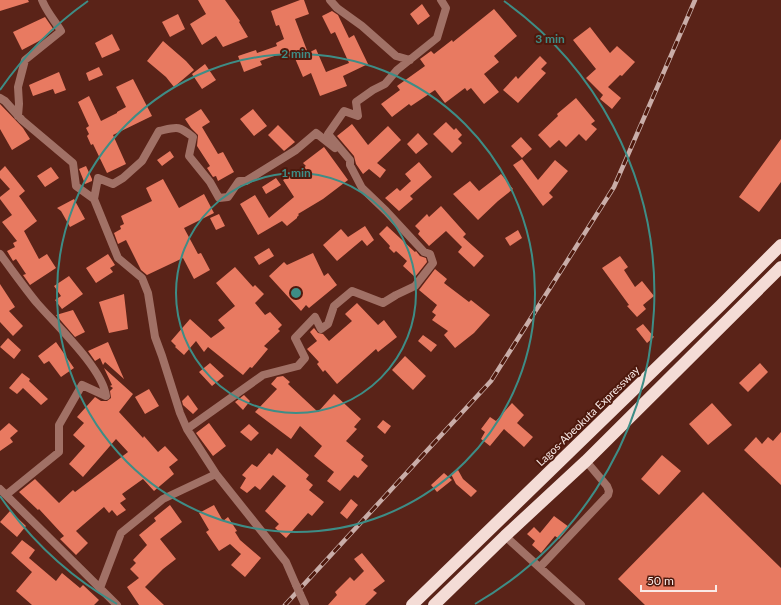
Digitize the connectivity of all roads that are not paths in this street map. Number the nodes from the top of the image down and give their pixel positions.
1 (42, 0) edge
2 (330, 0) edge
3 (441, 0) edge
4 (410, 60) junction
5 (0, 98) edge
6 (18, 116) junction
7 (350, 160) junction
8 (94, 199) junction
9 (781, 245) edge
10 (0, 254) edge
11 (781, 267) edge
12 (187, 429) junction
13 (586, 461) junction
14 (216, 474) junction
15 (3, 492) edge
16 (504, 536) junction
17 (540, 567) junction
18 (100, 588) junction
19 (117, 605) edge
20 (305, 605) edge
21 (412, 605) edge
22 (434, 605) edge
23 (581, 605) edge

1 - 6 street
2 - 4 street
3 - 4 street
4 - 7 street
5 - 6 street
6 - 8 street
7 - 8 street
7 - 12 street
8 - 12 street
9 - 21 highway, Lagos-Abeokuta Expressway
10 - 15 street
11 - 13 highway
12 - 14 street
13 - 16 highway
13 - 17 street
14 - 18 street
14 - 20 street, bridge
15 - 18 street
16 - 17 street
16 - 22 highway
17 - 23 street
18 - 19 street

